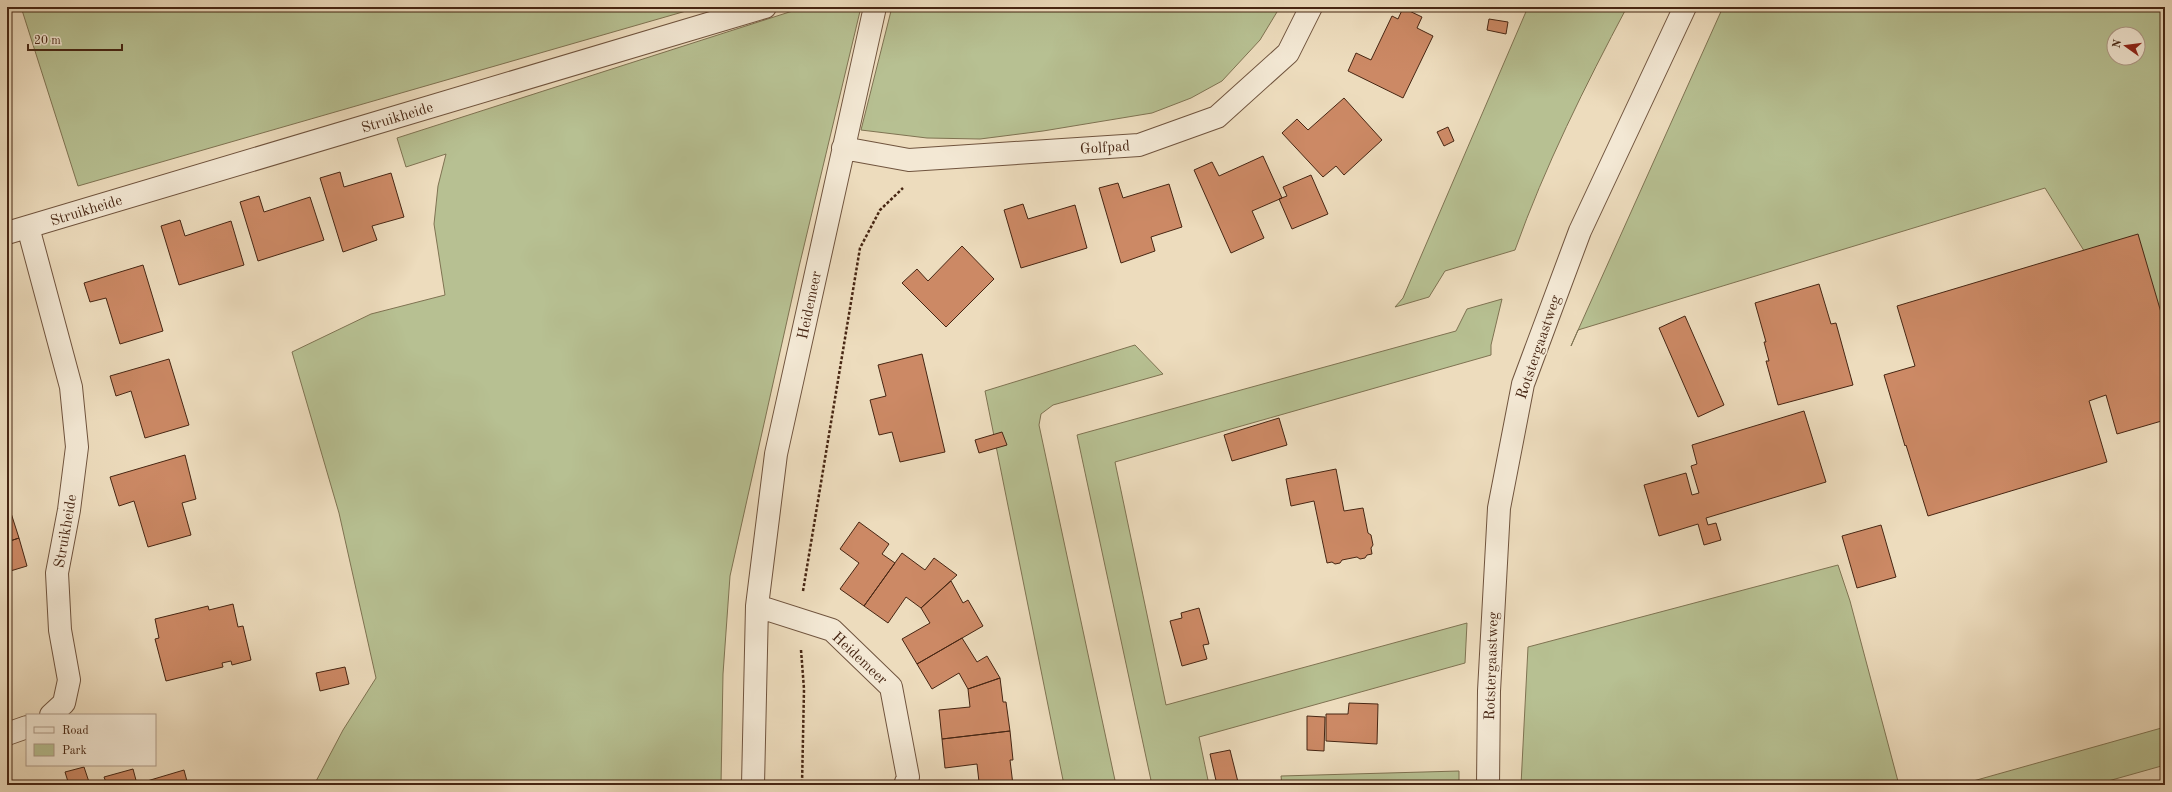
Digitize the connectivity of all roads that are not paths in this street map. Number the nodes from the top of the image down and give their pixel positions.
1 (765, 7) edge
2 (875, 7) edge
3 (1311, 7) edge
4 (1685, 7) edge
5 (843, 148) junction
6 (28, 227) junction
7 (7, 233) edge
8 (757, 606) junction
9 (52, 714) edge
10 (26, 727) edge
11 (7, 734) edge
12 (753, 785) edge
13 (905, 785) edge
14 (1488, 785) edge

1 - 6 street, Struikheide
2 - 5 street, Heidemeer
3 - 5 street, Golfpad
4 - 14 street, Rotstergaastweg
5 - 8 street, Heidemeer
6 - 7 street, Struikheide
6 - 9 street, Struikheide
8 - 12 street, Heidemeer
8 - 13 street, Heidemeer
10 - 11 street

